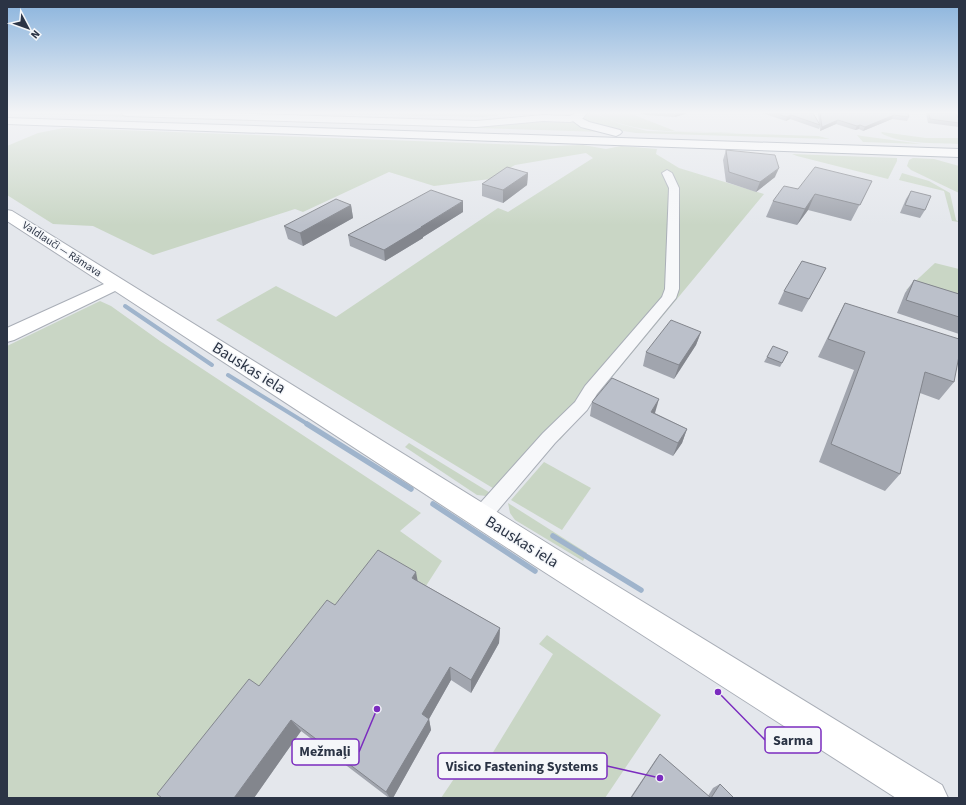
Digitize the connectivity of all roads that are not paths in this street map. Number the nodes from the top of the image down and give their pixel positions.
1 (871, 151) edge
2 (959, 153) edge
3 (667, 173) dead end
4 (7, 214) edge
5 (117, 284) junction
6 (7, 336) edge
7 (481, 516) junction
8 (929, 798) edge

1 - 2 main road
3 - 7 street
4 - 5 main road, Valdlauči — Rāmava
5 - 6 main road
5 - 7 main road, Bauskas iela
7 - 8 main road, Bauskas iela

